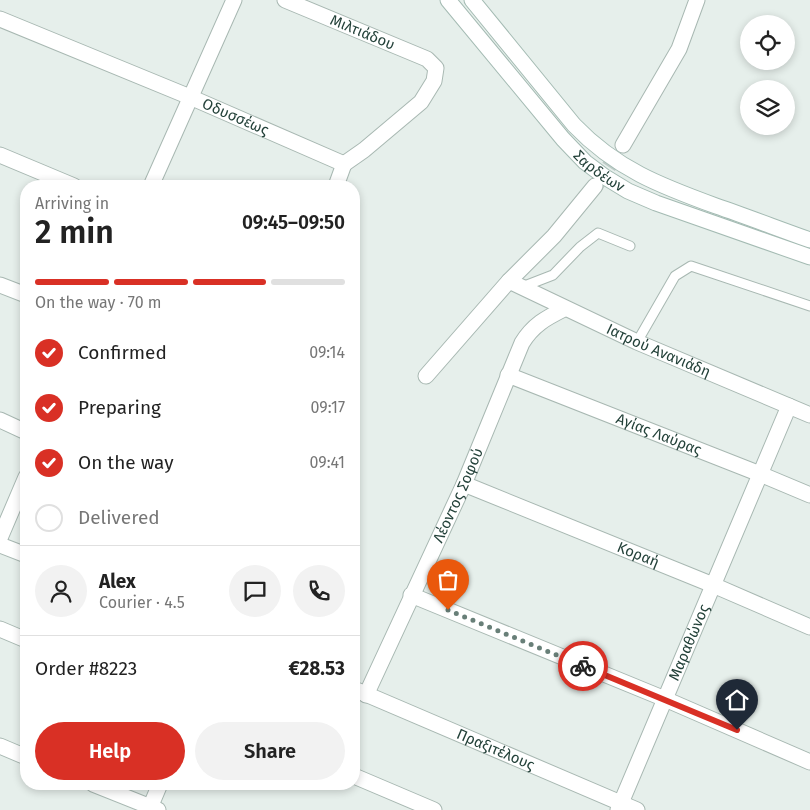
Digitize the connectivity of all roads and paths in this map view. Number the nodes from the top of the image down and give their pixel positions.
1 (234, 0) edge
2 (285, 0) edge
3 (448, 0) edge
4 (472, 0) edge
5 (698, 0) edge
6 (0, 19) edge
7 (190, 97) junction
8 (623, 145) tunnel mouth
9 (0, 155) edge
10 (344, 164) junction
11 (60, 180) edge
12 (154, 180) edge
13 (338, 180) edge
14 (595, 186) tunnel mouth
15 (810, 240) edge
16 (630, 246) dead end
17 (810, 257) edge
18 (516, 284) junction
19 (0, 285) edge
20 (20, 293) edge
21 (810, 306) edge
22 (564, 309) junction
23 (637, 342) junction
24 (508, 375) junction
25 (426, 376) dead end
26 (789, 406) junction
27 (810, 415) edge
28 (0, 420) edge
29 (20, 429) edge
30 (760, 474) junction
31 (464, 484) junction
32 (20, 491) edge
33 (810, 495) edge
34 (0, 538) edge
35 (0, 545) edge
36 (20, 553) edge
37 (713, 585) junction
38 (411, 596) junction
39 (810, 626) edge
40 (0, 629) edge
41 (20, 637) edge
42 (360, 692) edge
43 (665, 699) junction
44 (0, 746) edge
45 (20, 754) edge
46 (810, 762) edge
47 (360, 779) edge
48 (108, 790) edge
49 (158, 790) edge
50 (620, 807) edge
51 (153, 809) edge
52 (434, 810) edge
53 (637, 810) edge

1 - 7 street
2 - 10 street, Μιλτιάδου
3 - 17 street, Σαρδέων
4 - 15 street, Σαρδέων
5 - 8 street
6 - 7 street, Οδυσσέως
7 - 10 street, Οδυσσέως
7 - 12 street
9 - 11 street
10 - 13 street
14 - 18 street
16 - 18 lane
18 - 22 street, Ιατρού Ανανιάδη
18 - 25 street
19 - 20 street
21 - 23 lane
22 - 23 street, Ιατρού Ανανιάδη
22 - 24 street, Λέοντος Σοφού
23 - 26 street, Ιατρού Ανανιάδη
24 - 30 street, Αγίας Λαύρας
24 - 31 street, Λέοντος Σοφού
26 - 27 street, Ιατρού Ανανιάδη
26 - 30 street, Μαραθώνος
28 - 29 street
30 - 33 street, Αγίας Λαύρας
30 - 37 street, Μαραθώνος
31 - 37 street, Κοραή
31 - 38 street, Λέοντος Σοφού
32 - 34 street
35 - 36 street
37 - 39 street, Κοραή
37 - 43 street, Μαραθώνος
38 - 42 street, Λέοντος Σοφού
38 - 43 street
40 - 41 street
42 - 50 street, Πραξιτέλους
43 - 46 street
43 - 50 street, Μαραθώνος
44 - 45 street
47 - 52 street
48 - 51 street
49 - 51 street
50 - 53 street, Πραξιτέλους

